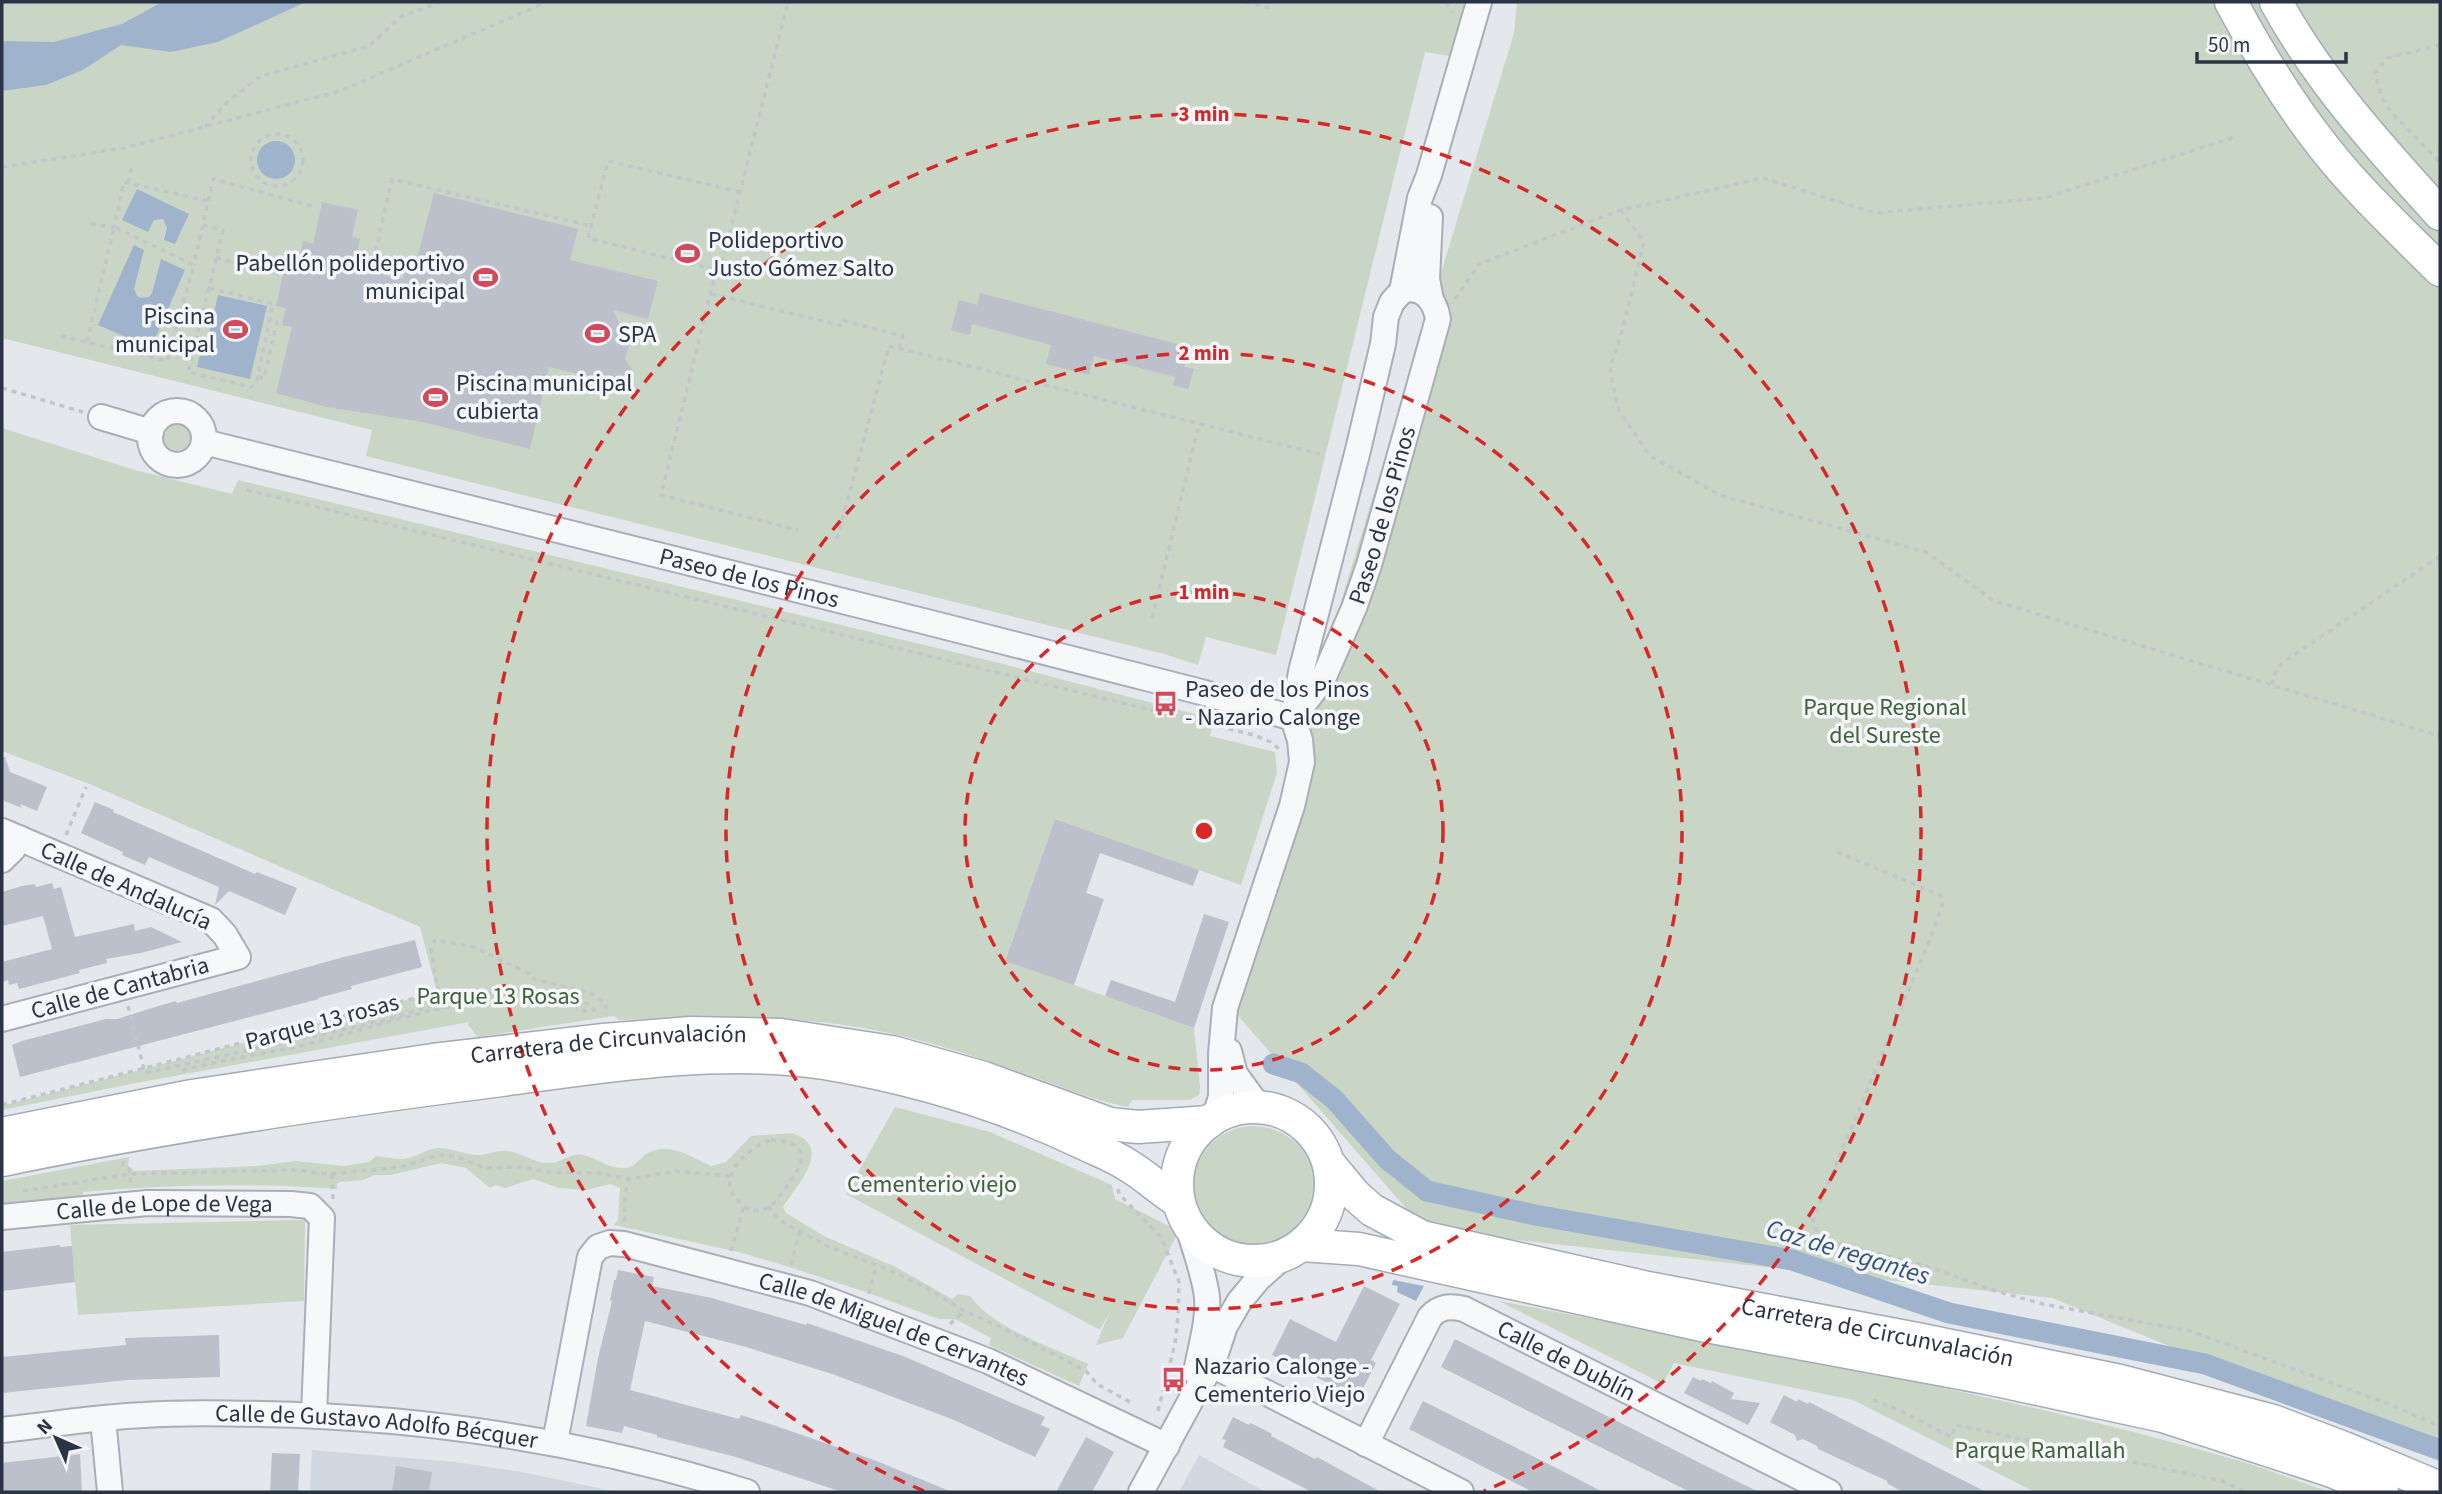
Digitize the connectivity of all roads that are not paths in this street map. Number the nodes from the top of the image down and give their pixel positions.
1 (1479, 2) edge
2 (2231, 2) edge
3 (2276, 2) edge
4 (1429, 176) junction
5 (2440, 214) edge
6 (2440, 270) edge
7 (1402, 291) junction
8 (1432, 300) junction
9 (101, 417) road end
10 (150, 432) junction
11 (204, 442) junction
12 (1293, 719) junction
13 (10, 834) edge
14 (2, 860) edge
15 (237, 957) joint
16 (2, 1019) edge
17 (1223, 1027) junction
18 (1266, 1100) junction
19 (1211, 1121) junction
20 (2, 1134) edge
21 (1334, 1157) junction
22 (2, 1160) edge
23 (1183, 1212) junction
24 (2, 1217) edge
25 (1293, 1251) junction
26 (1212, 1365) junction
27 (1192, 1398) junction
28 (314, 1415) junction
29 (103, 1419) junction
30 (2, 1430) edge
31 (555, 1442) junction
32 (1366, 1444) junction
33 (1167, 1446) junction
34 (2440, 1488) edge
35 (739, 1491) edge
36 (110, 1492) edge
37 (1141, 1492) edge
38 (1461, 1492) edge
39 (1829, 1492) edge
40 (2382, 1492) edge

1 - 4 street, Paseo de los Pinos
2 - 6 main road
3 - 5 main road
4 - 7 street, Paseo de los Pinos
4 - 8 street, Paseo de los Pinos
7 - 8 street
7 - 12 street, Paseo de los Pinos
8 - 12 street, Paseo de los Pinos
9 - 10 street
10 - 11 street
10 - 11 street
11 - 12 street, Paseo de los Pinos
12 - 17 street, Paseo de los Pinos
13 - 14 street
13 - 15 street, Calle de Andalucía
15 - 16 street, Calle de Cantabria
17 - 18 street, Paseo de los Pinos
17 - 19 street, Paseo de los Pinos
18 - 19 main road
18 - 21 main road
19 - 20 main road, Carretera de Circunvalación
19 - 23 main road
21 - 25 main road
21 - 34 main road, Carretera de Circunvalación
22 - 23 main road, Carretera de Circunvalación
23 - 25 main road
23 - 27 street
24 - 28 street, Calle de Lope de Vega
25 - 26 street
25 - 40 main road, Carretera de Circunvalación
26 - 27 street
26 - 32 street
27 - 33 street
28 - 29 street, Calle de Gustavo Adolfo Bécquer
28 - 31 street, Calle de Gustavo Adolfo Bécquer
29 - 30 street, Calle de Gustavo Adolfo Bécquer
29 - 36 street
31 - 33 street, Calle de Miguel de Cervantes
31 - 35 street, Calle de Gustavo Adolfo Bécquer
32 - 38 street
32 - 39 street, Calle de Dublín
33 - 37 street

